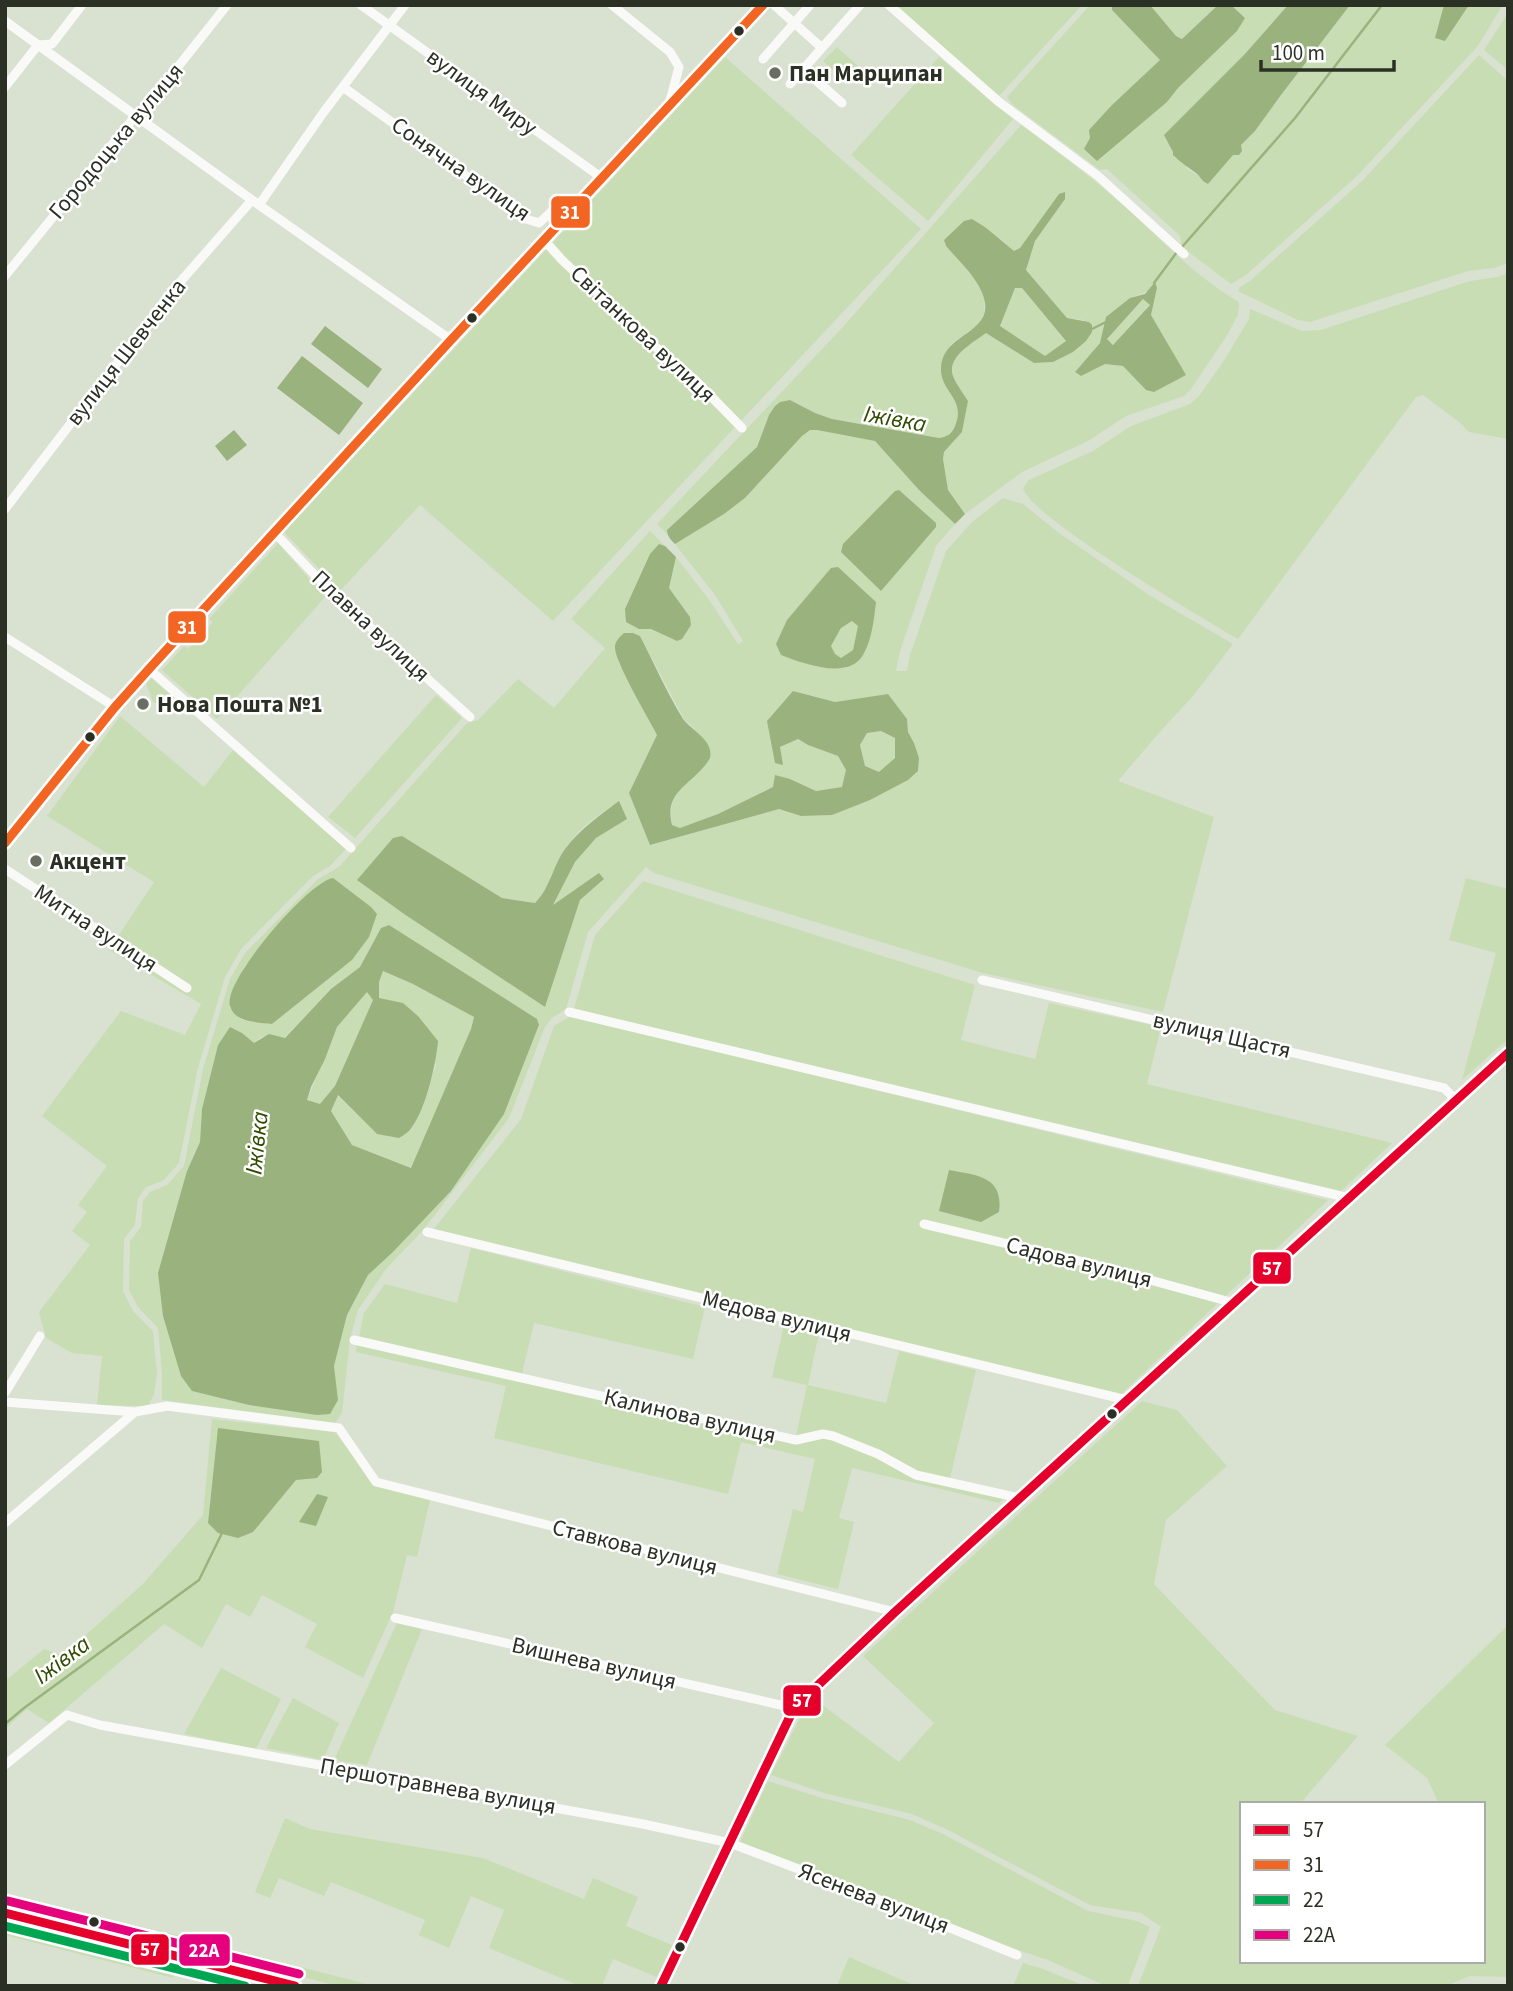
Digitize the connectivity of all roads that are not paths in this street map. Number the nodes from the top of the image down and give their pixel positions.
1 (82, 5) edge
2 (227, 5) edge
3 (361, 5) edge
4 (405, 5) edge
5 (612, 5) edge
6 (763, 5) edge
7 (774, 5) edge
8 (810, 5) edge
9 (860, 5) edge
10 (889, 5) edge
11 (5, 21) edge
12 (794, 23) junction
13 (389, 26) junction
14 (38, 45) junction
15 (822, 48) junction
16 (763, 59) dead end
17 (803, 69) junction
18 (790, 84) dead end
19 (5, 87) edge
20 (343, 87) junction
21 (842, 103) dead end
22 (669, 107) junction
23 (136, 115) junction
24 (602, 178) junction
25 (580, 201) junction
26 (256, 203) junction
27 (544, 240) junction
28 (1184, 254) dead end
29 (5, 276) edge
30 (451, 340) junction
31 (742, 428) dead end
32 (5, 509) edge
33 (274, 532) junction
34 (5, 637) edge
35 (149, 669) junction
36 (115, 707) junction
37 (470, 718) dead end
38 (5, 843) edge
39 (351, 848) dead end
40 (5, 869) edge
41 (982, 980) dead end
42 (187, 988) dead end
43 (569, 1012) dead end
44 (1508, 1053) edge
45 (1457, 1101) junction
46 (1349, 1198) junction
47 (924, 1224) dead end
48 (427, 1232) dead end
49 (1234, 1303) junction
50 (40, 1336) dead end
51 (354, 1340) dead end
52 (5, 1393) edge
53 (1127, 1400) junction
54 (5, 1402) edge
55 (135, 1412) junction
56 (1020, 1498) junction
57 (5, 1523) edge
58 (895, 1612) junction
59 (395, 1618) dead end
60 (794, 1708) junction
61 (5, 1765) edge
62 (730, 1843) junction
63 (5, 1913) edge
64 (1017, 1955) dead end
65 (296, 1986) edge
66 (662, 1986) edge

1 - 14 street
2 - 23 street, Городоцька вулиця
3 - 13 street, вулиця Миру
4 - 13 street, вулиця Шевченка
5 - 22 street
6 - 22 street
7 - 12 street
8 - 12 street
9 - 15 street
10 - 28 street
11 - 14 street
12 - 15 street
12 - 16 street
13 - 20 street, вулиця Шевченка
13 - 24 street, вулиця Миру
14 - 19 street
14 - 23 street
15 - 17 street
17 - 18 street
17 - 21 street
20 - 25 street, Сонячна вулиця
20 - 26 street, вулиця Шевченка
22 - 24 street
23 - 26 street
23 - 29 street, Городоцька вулиця
24 - 25 street
25 - 27 street
26 - 30 street
26 - 32 street, вулиця Шевченка
27 - 30 street
27 - 31 street, Світанкова вулиця
30 - 33 street
33 - 35 street
33 - 37 street, Плавна вулиця
34 - 36 street
35 - 36 street
35 - 39 street
36 - 38 street
40 - 42 street, Митна вулиця
41 - 45 street, вулиця Щастя
43 - 46 street
44 - 45 street
45 - 46 street
46 - 49 street
47 - 49 street, Садова вулиця
48 - 53 street, Медова вулиця
49 - 53 street
50 - 52 street
51 - 56 street, Калинова вулиця
53 - 56 street
54 - 55 street
55 - 57 street
55 - 58 street, Ставкова вулиця
56 - 58 street
58 - 60 street
59 - 60 street, Вишнева вулиця
60 - 62 street
61 - 62 street, Першотравнева вулиця
62 - 64 street, Ясенева вулиця
62 - 66 street
63 - 65 main road

